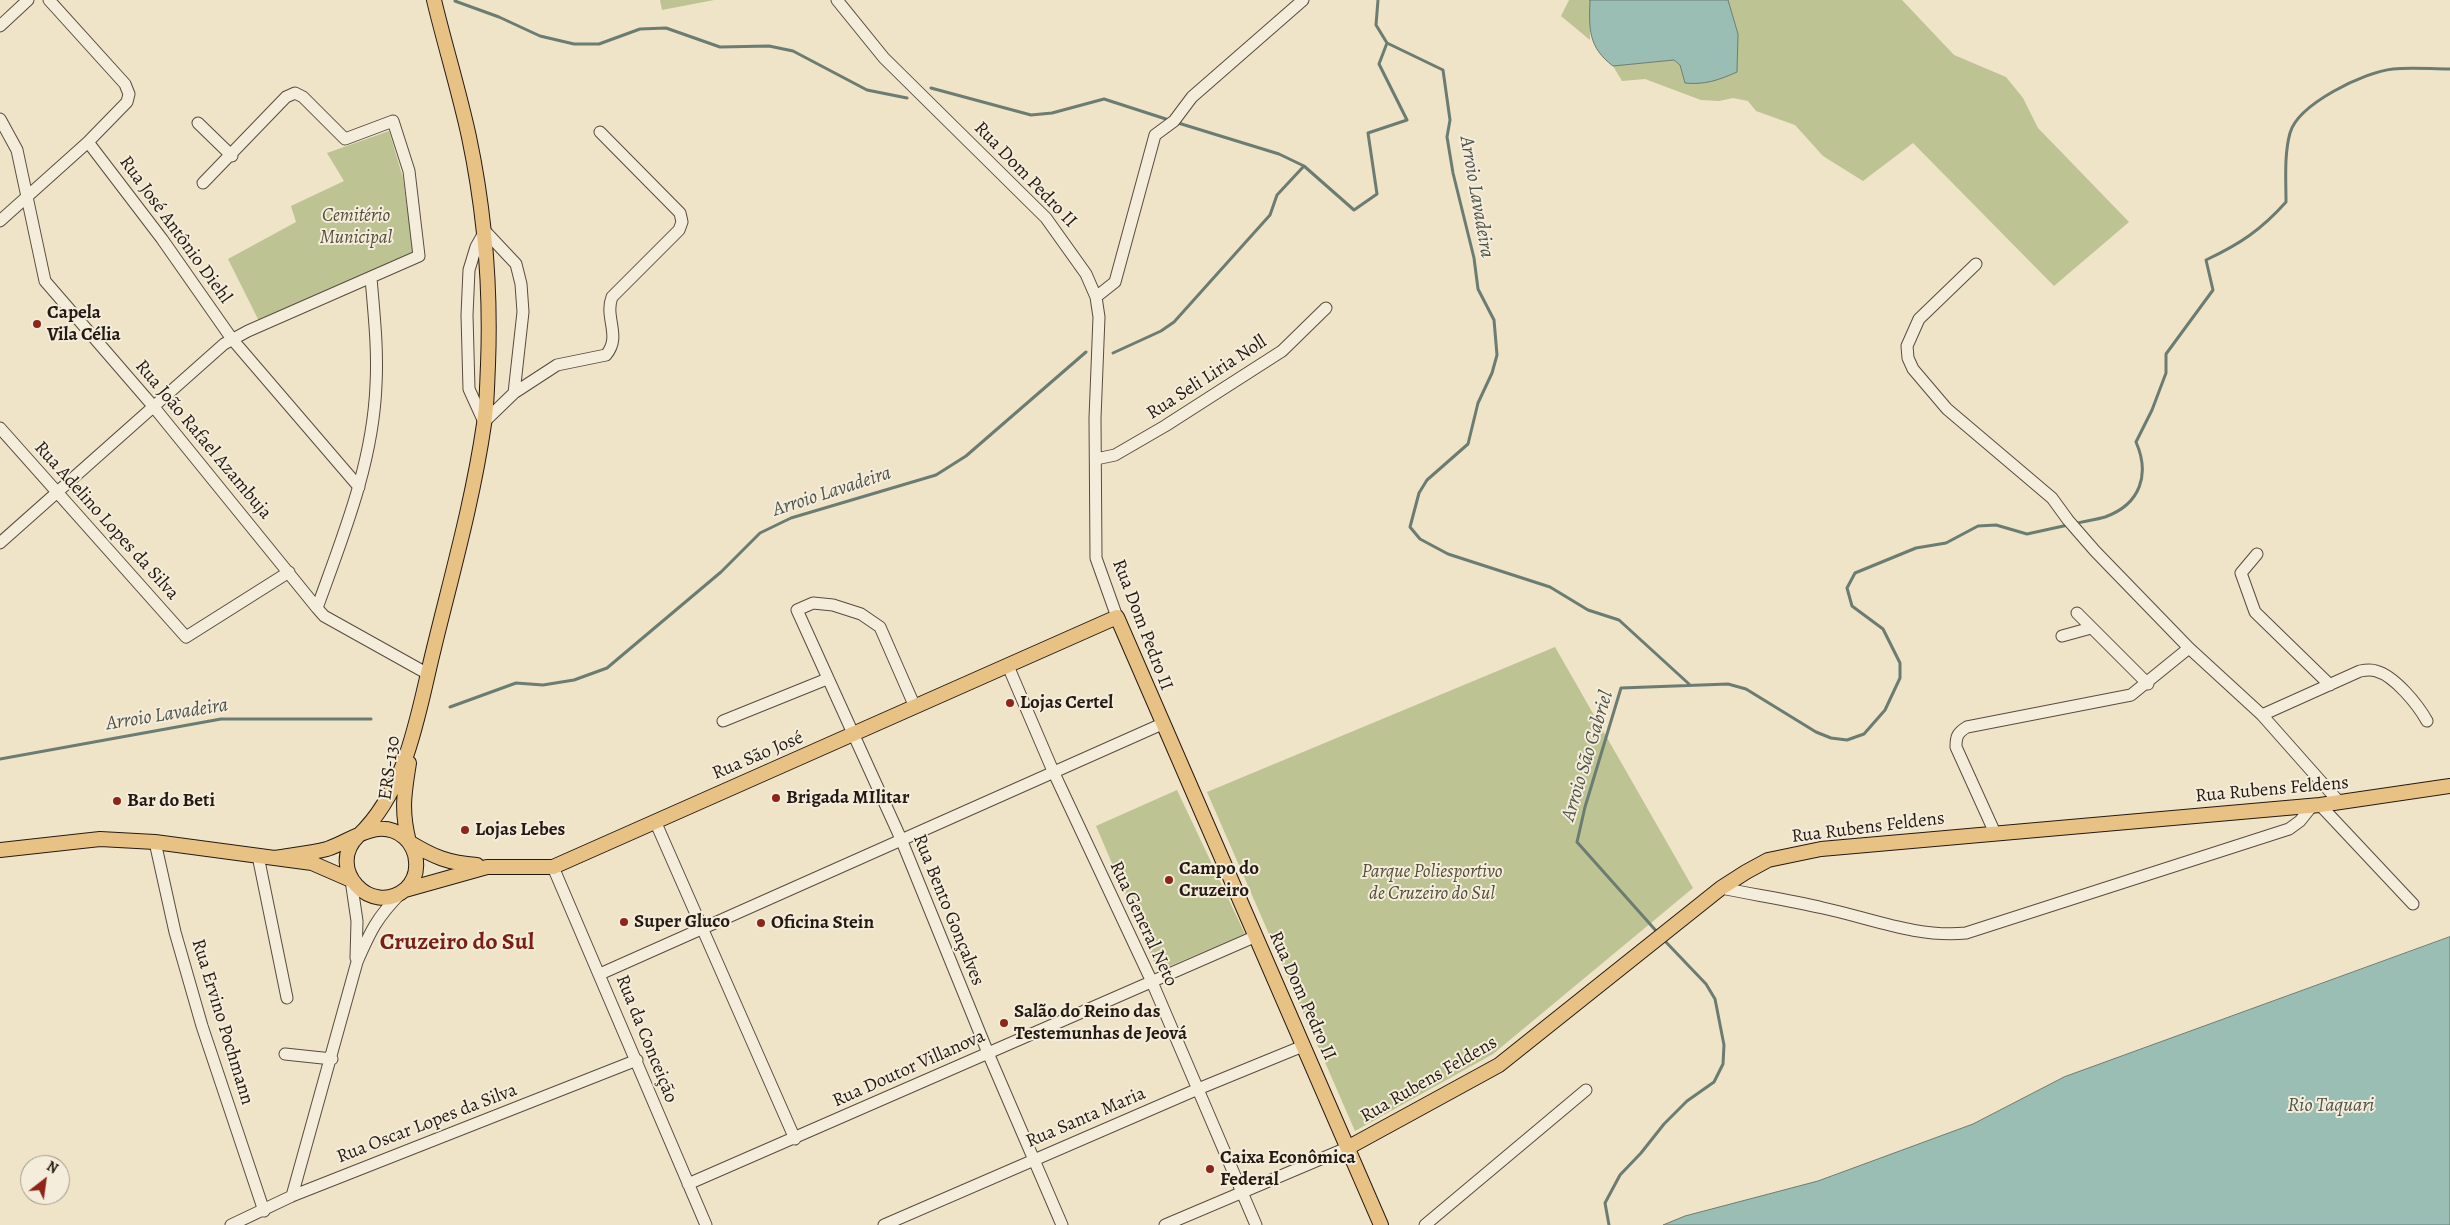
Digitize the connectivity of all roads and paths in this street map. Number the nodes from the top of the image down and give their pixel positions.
1 (28, 0) edge
2 (49, 0) edge
3 (434, 0) edge
4 (837, 0) edge
5 (1303, 0) edge
6 (0, 26) edge
7 (0, 119) edge
8 (198, 123) dead end
9 (600, 132) dead end
10 (88, 142) junction
11 (232, 156) junction
12 (203, 183) dead end
13 (27, 195) junction
14 (0, 220) edge
15 (485, 231) junction
16 (1976, 264) dead end
17 (371, 278) junction
18 (1096, 297) junction
19 (1326, 308) dead end
20 (232, 339) junction
21 (514, 392) junction
22 (153, 406) junction
23 (484, 422) junction
24 (0, 428) edge
25 (1096, 459) junction
26 (359, 487) junction
27 (57, 491) junction
28 (0, 543) edge
29 (2257, 554) dead end
30 (289, 572) junction
31 (317, 608) junction
32 (2077, 614) dead end
33 (1117, 617) junction
34 (2091, 628) junction
35 (2062, 636) dead end
36 (2189, 648) junction
37 (1008, 666) junction
38 (428, 674) junction
39 (827, 679) junction
40 (2148, 684) junction
41 (2330, 685) junction
42 (915, 707) junction
43 (2262, 715) junction
44 (722, 720) dead end
45 (2428, 722) dead end
46 (1162, 724) junction
47 (414, 729) junction
48 (852, 736) junction
49 (1053, 771) junction
50 (2450, 786) edge
51 (2340, 803) junction
52 (2316, 806) junction
53 (655, 821) junction
54 (362, 833) junction
55 (1996, 833) junction
56 (901, 839) junction
57 (155, 842) junction
58 (409, 842) junction
59 (0, 850) edge
60 (258, 856) junction
61 (275, 858) junction
62 (487, 866) junction
63 (553, 867) junction
64 (351, 880) junction
65 (1721, 888) junction
66 (405, 890) junction
67 (2413, 904) dead end
68 (701, 927) junction
69 (1254, 937) junction
70 (357, 962) junction
71 (600, 974) junction
72 (1152, 982) junction
73 (288, 998) dead end
74 (1303, 1046) junction
75 (988, 1053) junction
76 (284, 1054) dead end
77 (332, 1059) junction
78 (637, 1060) junction
79 (1198, 1089) junction
80 (1586, 1090) dead end
81 (795, 1138) junction
82 (1349, 1147) junction
83 (1034, 1159) junction
84 (688, 1184) junction
85 (1244, 1193) junction
86 (292, 1196) junction
87 (264, 1211) junction
88 (232, 1225) edge
89 (706, 1225) edge
90 (884, 1225) edge
91 (1062, 1225) edge
92 (1165, 1225) edge
93 (1256, 1225) edge
94 (1381, 1225) edge
95 (1425, 1225) edge

1 - 6 street
2 - 10 street
3 - 15 main road, ERS-130
4 - 18 street, Rua Dom Pedro II
5 - 18 street
7 - 13 street, Rua João Rafael Azambuja
8 - 11 street
9 - 21 street
10 - 13 street
10 - 20 street, Rua José Antônio Diehl
11 - 12 street
11 - 17 street
13 - 14 street
13 - 22 street, Rua João Rafael Azambuja
15 - 21 street
15 - 23 main road, ERS-130
15 - 23 street
16 - 36 street
17 - 20 street
17 - 26 street
18 - 25 street, Rua Dom Pedro II
19 - 25 street, Rua Seli Liria Noll
20 - 22 street
20 - 26 street, Rua José Antônio Diehl
21 - 23 street
22 - 27 street
22 - 30 street, Rua João Rafael Azambuja
23 - 38 main road, ERS-130
24 - 27 street, Rua Adelino Lopes da Silva
25 - 33 street, Rua Dom Pedro II
26 - 31 street
27 - 28 street
27 - 30 street, Rua Adelino Lopes da Silva
29 - 41 street
30 - 31 street, Rua João Rafael Azambuja
31 - 38 street, Rua João Rafael Azambuja
32 - 34 street
33 - 37 main road, Rua São José
33 - 46 main road, Rua Dom Pedro II
34 - 35 street
34 - 40 street
36 - 40 street
36 - 43 street
37 - 42 main road, Rua São José
37 - 49 street, Rua General Neto
38 - 47 main road, ERS-130
39 - 42 street, Rua Bento Gonçalves
39 - 44 street
39 - 48 street, Rua Bento Gonçalves
40 - 55 street
41 - 43 street
41 - 45 street
42 - 48 main road, Rua São José
43 - 51 street
46 - 49 street
46 - 69 main road, Rua Dom Pedro II
47 - 54 main road, ERS-130
47 - 58 main road, ERS-130
48 - 53 main road, Rua São José
48 - 56 street, Rua Bento Gonçalves
49 - 56 street
49 - 72 street, Rua General Neto
50 - 51 main road, Rua Rubens Feldens
51 - 52 main road, Rua Rubens Feldens
52 - 55 main road, Rua Rubens Feldens
52 - 65 street
52 - 67 street
53 - 63 main road, Rua São José
53 - 68 street
54 - 58 main road
54 - 61 main road
54 - 64 main road
55 - 65 main road, Rua Rubens Feldens
56 - 68 street
56 - 75 street, Rua Bento Gonçalves
57 - 59 main road
57 - 60 main road
57 - 87 street, Rua Ervino Pochmann
58 - 62 main road
58 - 66 main road
60 - 61 main road
60 - 73 street
61 - 64 main road
62 - 63 main road, Rua São José
62 - 66 main road, Rua São José
63 - 71 street, Rua da Conceição
64 - 66 main road
64 - 70 street
65 - 82 main road, Rua Rubens Feldens
66 - 70 street
68 - 71 street
68 - 81 street
69 - 72 street, Rua Doutor Villanova
69 - 74 main road, Rua Dom Pedro II
70 - 77 street
71 - 78 street, Rua da Conceição
72 - 75 street, Rua Doutor Villanova
72 - 79 street, Rua General Neto
74 - 79 street, Rua Santa Maria
74 - 82 main road, Rua Dom Pedro II
75 - 81 street, Rua Doutor Villanova
75 - 83 street, Rua Bento Gonçalves
76 - 77 street
77 - 86 street
78 - 84 street, Rua da Conceição
78 - 86 street, Rua Oscar Lopes da Silva
79 - 83 street, Rua Santa Maria
79 - 85 street, Rua General Neto
80 - 95 street
81 - 84 street, Rua Doutor Villanova
82 - 85 street
82 - 94 main road, Rua Dom Pedro II
83 - 90 street, Rua Santa Maria
83 - 91 street, Rua Bento Gonçalves
84 - 89 street, Rua da Conceição
85 - 92 street
85 - 93 street, Rua General Neto
86 - 87 street, Rua Oscar Lopes da Silva
87 - 88 street, Rua Oscar Lopes da Silva

